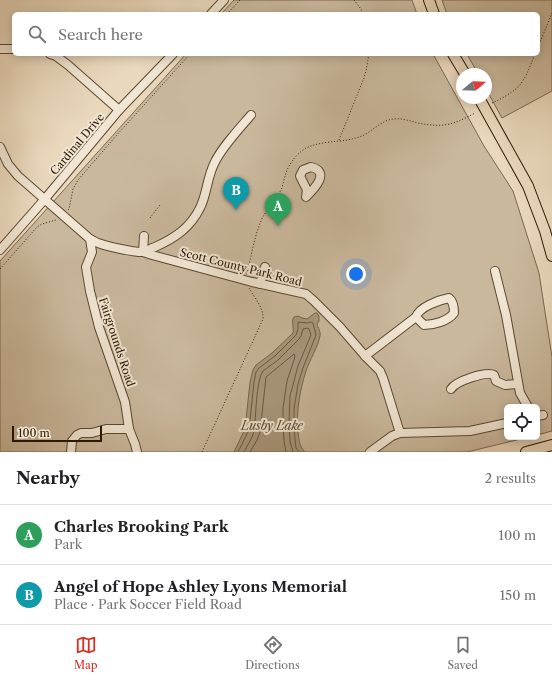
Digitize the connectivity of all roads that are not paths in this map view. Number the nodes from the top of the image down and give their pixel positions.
1 (224, 0) edge
2 (429, 0) edge
3 (213, 12) edge
4 (433, 12) edge
5 (0, 49) edge
6 (12, 49) edge
7 (56, 56) edge
8 (171, 56) edge
9 (454, 56) edge
10 (461, 68) edge
11 (482, 104) edge
12 (119, 110) junction
13 (251, 115) dead end
14 (0, 147) edge
15 (44, 199) junction
16 (144, 236) dead end
17 (90, 238) junction
18 (0, 250) edge
19 (143, 252) junction
20 (552, 256) edge
21 (265, 267) dead end
22 (496, 271) dead end
23 (260, 284) junction
24 (416, 317) junction
25 (365, 356) junction
26 (518, 384) junction
27 (451, 389) dead end
28 (526, 404) edge
29 (504, 424) edge
30 (129, 429) junction
31 (400, 433) junction
32 (552, 445) edge
33 (70, 452) edge
34 (137, 452) edge
35 (370, 452) edge
36 (526, 452) edge

1 - 3 street
2 - 4 main road
5 - 6 street
7 - 12 street
8 - 12 street, Cardinal Drive
9 - 10 main road
11 - 20 main road
12 - 15 street, Cardinal Drive
13 - 19 street
14 - 15 street
15 - 17 street
15 - 18 street, Cardinal Drive
16 - 19 street
17 - 19 street, Scott County Park Road
17 - 30 street, Fairgrounds Road
19 - 23 street, Scott County Park Road
21 - 23 street
22 - 26 street
23 - 25 street, Scott County Park Road
24 - 24 street
24 - 25 street
25 - 31 street, Scott County Park Road
26 - 27 street
26 - 28 street
29 - 31 street
30 - 33 street
30 - 34 street, Fairgrounds Road
31 - 35 street
32 - 36 main road

